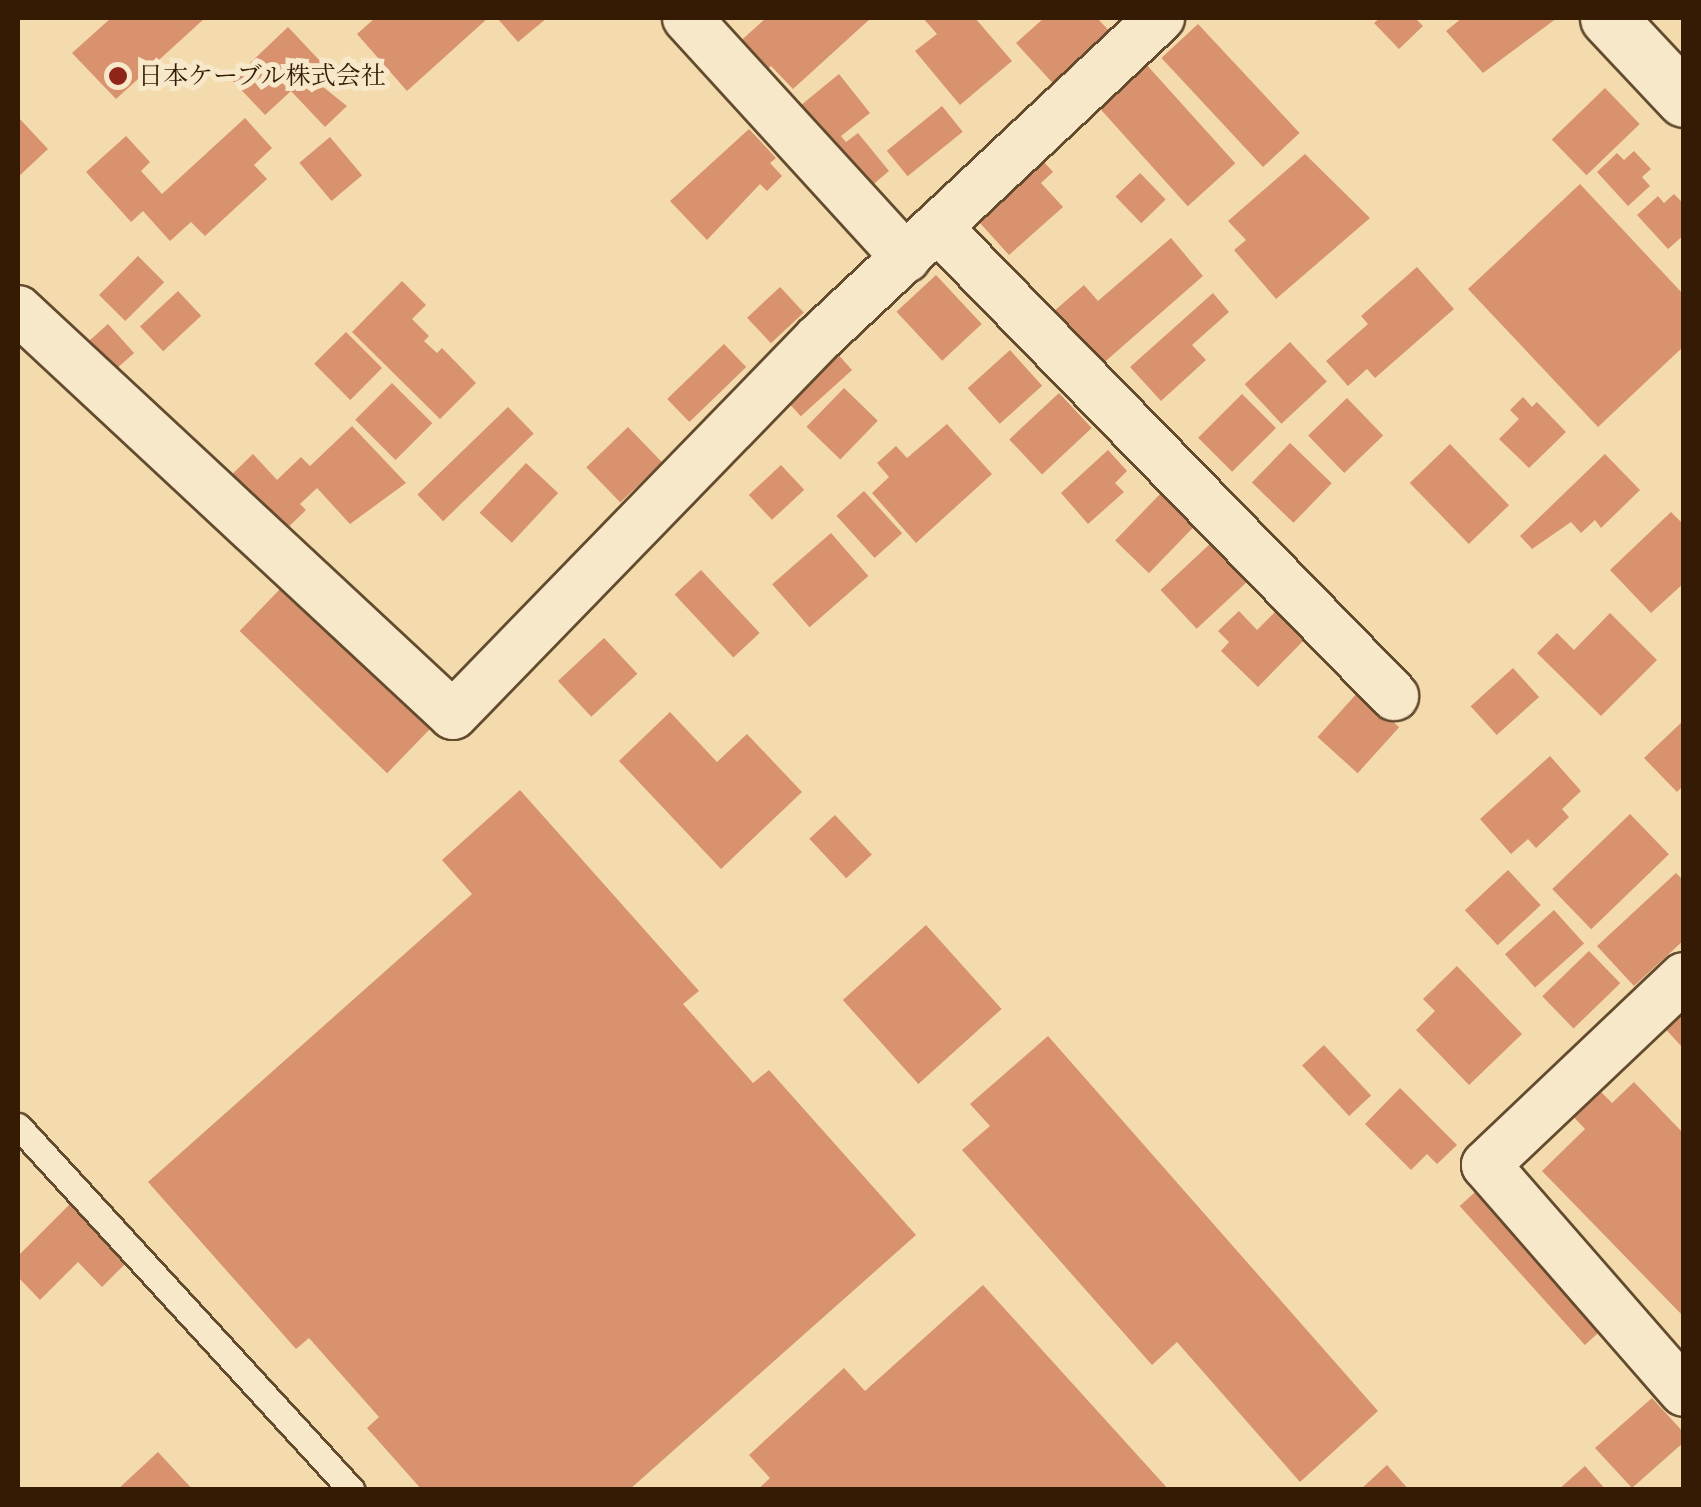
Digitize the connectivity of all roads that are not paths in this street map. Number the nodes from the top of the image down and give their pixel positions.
1 (687, 18) edge
2 (1160, 18) edge
3 (1608, 18) edge
4 (1684, 99) edge
5 (921, 242) junction
6 (18, 310) edge
7 (1394, 696) dead end
8 (1684, 977) edge
9 (18, 1126) edge
10 (1684, 1392) edge
11 (352, 1490) edge

1 - 5 street
2 - 5 street
3 - 4 main road
5 - 6 street
5 - 7 street
8 - 10 street
9 - 11 lane

